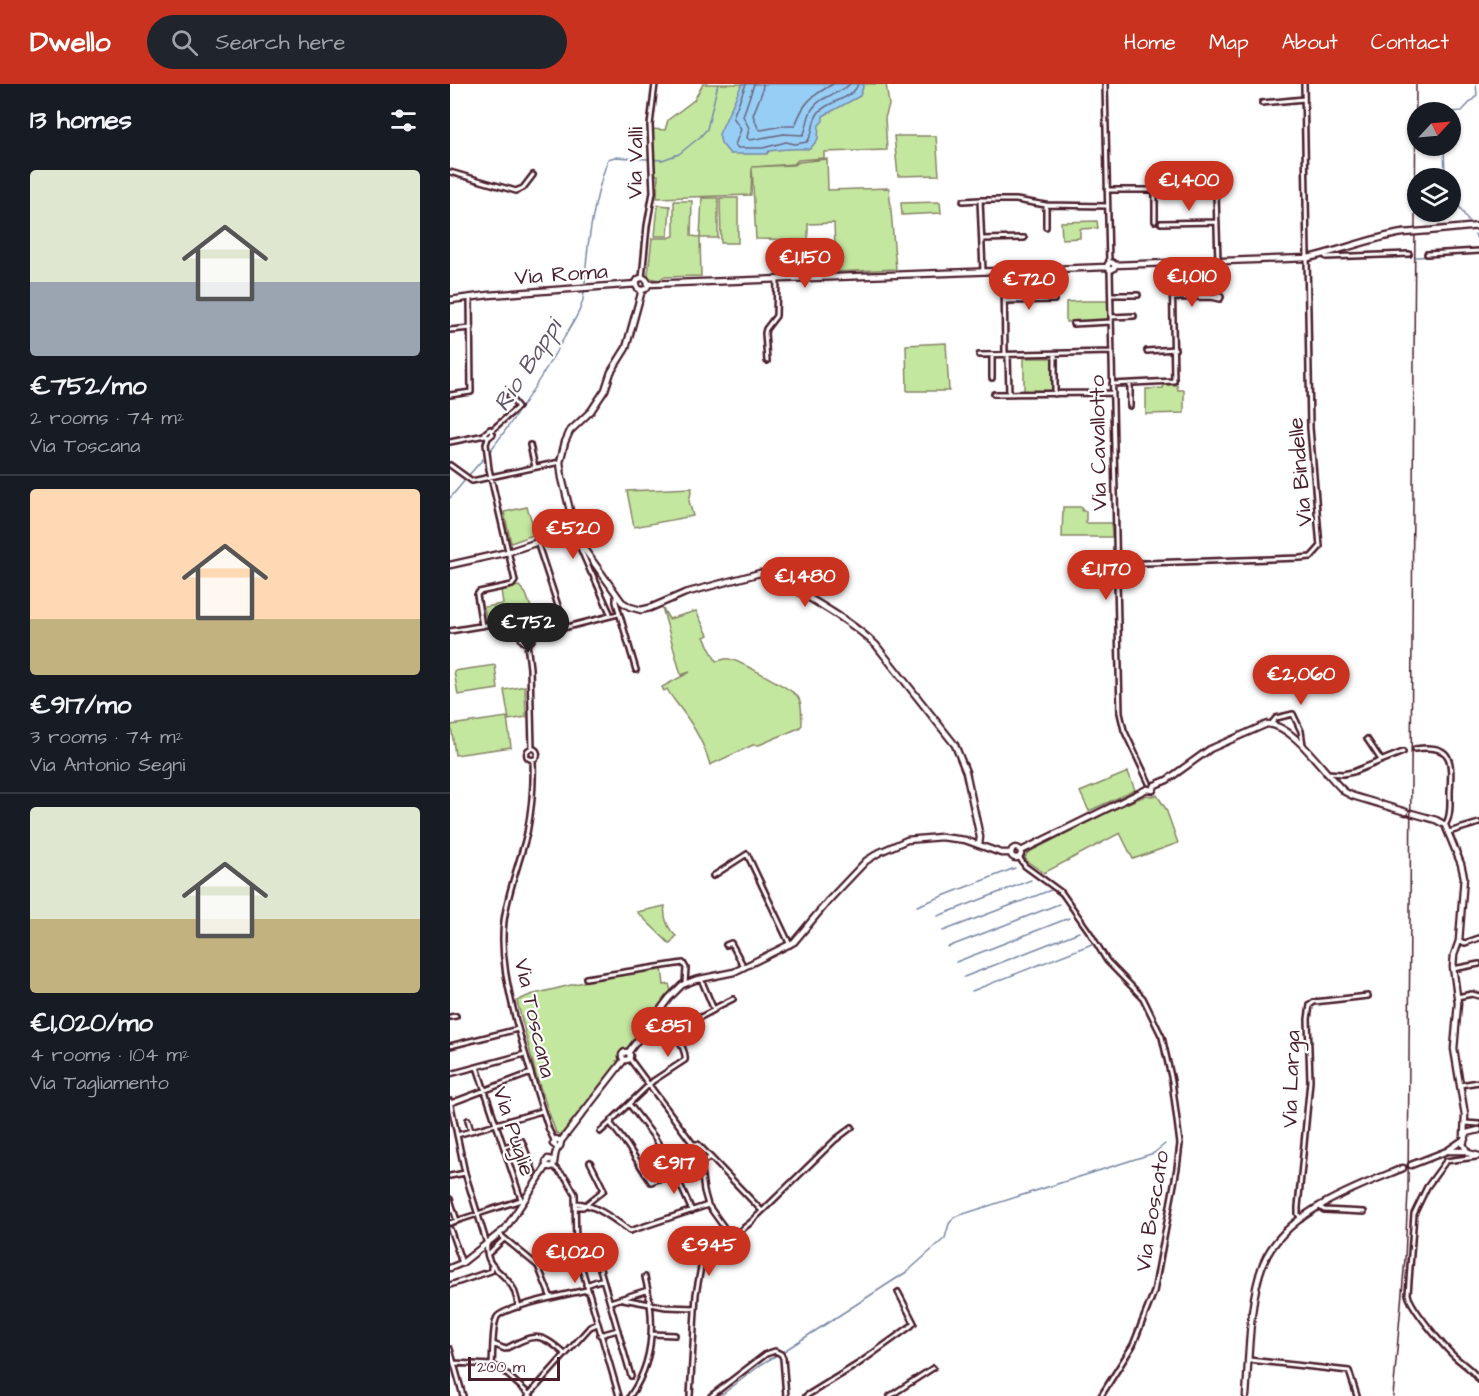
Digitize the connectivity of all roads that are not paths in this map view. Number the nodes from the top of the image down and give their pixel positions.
1 (655, 84) edge
2 (1105, 84) edge
3 (1304, 84) edge
4 (1304, 99) junction
5 (1262, 103) dead end
6 (450, 172) edge
7 (533, 175) dead end
8 (1107, 190) junction
9 (1155, 190) junction
10 (980, 200) junction
11 (963, 201) dead end
12 (1046, 205) junction
13 (1107, 206) junction
14 (1155, 221) dead end
15 (1217, 222) junction
16 (1161, 223) dead end
17 (1479, 226) edge
18 (1046, 227) dead end
19 (1024, 238) dead end
20 (982, 239) junction
21 (1479, 251) edge
22 (1324, 254) junction
23 (1409, 254) dead end
24 (1427, 254) dead end
25 (1308, 258) junction
26 (1218, 261) junction
27 (1172, 264) junction
28 (1110, 266) junction
29 (1004, 270) junction
30 (983, 271) junction
31 (642, 278) junction
32 (777, 279) junction
33 (636, 284) junction
34 (648, 284) junction
35 (642, 290) junction
36 (1138, 295) dead end
37 (1111, 296) junction
38 (470, 297) junction
39 (1211, 297) dead end
40 (1173, 298) junction
41 (450, 299) edge
42 (1054, 300) dead end
43 (1005, 301) junction
44 (1134, 316) dead end
45 (1111, 317) junction
46 (1111, 322) junction
47 (1073, 324) dead end
48 (471, 328) junction
49 (450, 330) edge
50 (1175, 349) junction
51 (1147, 351) dead end
52 (1112, 352) junction
53 (1007, 355) junction
54 (1054, 355) junction
55 (979, 356) dead end
56 (992, 356) junction
57 (767, 361) dead end
58 (992, 378) dead end
59 (1113, 384) junction
60 (1130, 384) junction
61 (1113, 393) junction
62 (994, 394) dead end
63 (1009, 394) junction
64 (1055, 394) junction
65 (450, 395) edge
66 (508, 396) dead end
67 (1130, 406) dead end
68 (486, 436) junction
69 (450, 442) edge
70 (530, 445) dead end
71 (561, 462) junction
72 (450, 465) edge
73 (535, 467) junction
74 (491, 477) junction
75 (574, 530) junction
76 (577, 539) junction
77 (537, 542) junction
78 (508, 552) junction
79 (1115, 564) junction
80 (450, 565) edge
81 (616, 595) junction
82 (610, 613) dead end
83 (618, 614) dead end
84 (504, 622) dead end
85 (482, 626) junction
86 (565, 627) junction
87 (450, 631) edge
88 (532, 636) junction
89 (527, 643) junction
90 (636, 670) dead end
91 (1271, 724) junction
92 (1367, 739) dead end
93 (1302, 746) junction
94 (532, 748) junction
95 (1415, 749) dead end
96 (1403, 752) dead end
97 (533, 760) junction
98 (1381, 760) junction
99 (1326, 773) junction
100 (1149, 783) junction
101 (1155, 786) junction
102 (1147, 789) junction
103 (1479, 823) edge
104 (1445, 825) junction
105 (1449, 832) junction
106 (979, 845) junction
107 (1021, 851) junction
108 (1011, 853) junction
109 (1019, 857) junction
110 (713, 876) dead end
111 (1479, 938) edge
112 (1459, 941) junction
113 (726, 945) dead end
114 (790, 945) junction
115 (1479, 964) edge
116 (744, 967) junction
117 (1453, 969) junction
118 (586, 978) dead end
119 (701, 979) junction
120 (685, 983) junction
121 (1368, 996) dead end
122 (1479, 996) edge
123 (1457, 997) junction
124 (733, 999) dead end
125 (715, 1008) junction
126 (456, 1016) dead end
127 (450, 1017) edge
128 (518, 1029) junction
129 (450, 1046) edge
130 (525, 1054) junction
131 (627, 1057) junction
132 (477, 1067) junction
133 (531, 1073) junction
134 (450, 1074) edge
135 (1479, 1082) edge
136 (649, 1084) junction
137 (1459, 1085) junction
138 (484, 1090) junction
139 (450, 1102) edge
140 (629, 1104) junction
141 (542, 1111) junction
142 (468, 1120) dead end
143 (611, 1122) junction
144 (1467, 1123) junction
145 (496, 1124) junction
146 (1479, 1124) edge
147 (852, 1127) dead end
148 (1477, 1129) edge
149 (471, 1131) junction
150 (600, 1131) dead end
151 (457, 1135) junction
152 (1464, 1138) junction
153 (555, 1144) junction
154 (693, 1144) junction
155 (504, 1147) junction
156 (1457, 1150) junction
157 (1447, 1151) junction
158 (1465, 1151) junction
159 (1479, 1156) edge
160 (710, 1158) dead end
161 (1458, 1159) junction
162 (590, 1162) dead end
163 (700, 1162) junction
164 (550, 1163) junction
165 (1410, 1165) dead end
166 (1403, 1168) dead end
167 (465, 1173) junction
168 (534, 1173) dead end
169 (675, 1173) junction
170 (450, 1176) edge
171 (450, 1199) edge
172 (521, 1202) junction
173 (584, 1204) junction
174 (576, 1205) junction
175 (708, 1205) junction
176 (1320, 1207) junction
177 (692, 1210) junction
178 (762, 1211) junction
179 (1364, 1212) dead end
180 (478, 1214) junction
181 (1299, 1216) junction
182 (457, 1221) junction
183 (450, 1224) edge
184 (450, 1229) edge
185 (501, 1237) junction
186 (731, 1237) junction
187 (594, 1240) dead end
188 (487, 1244) junction
189 (488, 1254) junction
190 (462, 1263) junction
191 (492, 1267) junction
192 (450, 1268) edge
193 (645, 1277) dead end
194 (603, 1279) junction
195 (586, 1285) junction
196 (450, 1286) edge
197 (587, 1290) junction
198 (648, 1290) junction
199 (898, 1292) dead end
200 (550, 1298) junction
201 (622, 1299) junction
202 (610, 1302) junction
203 (651, 1305) junction
204 (519, 1307) junction
205 (695, 1308) junction
206 (597, 1324) junction
207 (618, 1330) junction
208 (652, 1334) junction
209 (600, 1335) junction
210 (675, 1335) dead end
211 (494, 1344) junction
212 (450, 1349) edge
213 (565, 1354) junction
214 (1249, 1360) junction
215 (453, 1363) edge
216 (492, 1365) junction
217 (933, 1368) dead end
218 (632, 1376) dead end
219 (1479, 1380) edge
220 (529, 1395) edge
221 (463, 1396) edge
222 (619, 1396) edge
223 (630, 1396) edge
224 (690, 1396) edge
225 (711, 1396) edge
226 (786, 1396) edge
227 (806, 1396) edge
228 (890, 1396) edge
229 (1101, 1396) edge
230 (1246, 1396) edge
231 (1357, 1396) edge

1 - 31 street, Via Valli
2 - 8 street, Via Cavallotto
3 - 4 street
4 - 5 street
4 - 25 street
6 - 7 street
8 - 9 street
8 - 13 street, Via Cavallotto
9 - 14 street
9 - 15 street
10 - 11 street
10 - 12 street
10 - 20 street
12 - 13 street
12 - 18 street
13 - 28 street, Via Cavallotto
15 - 16 street
15 - 26 street
17 - 22 street, bridge
19 - 20 street
20 - 30 street
21 - 24 street
22 - 23 street
22 - 25 street
25 - 26 street
25 - 79 street, Via Bindelle
26 - 27 street
27 - 28 street
27 - 40 street
28 - 29 street
28 - 37 street, Via Cavallotto
29 - 30 street
29 - 43 street
30 - 32 street
31 - 33 street, Via Roma
31 - 34 street, Via Roma
32 - 34 street
32 - 57 street
33 - 35 street, Via Roma
33 - 38 street, Via Roma
34 - 35 street
35 - 71 street
36 - 37 street
37 - 45 street, Via Cavallotto
38 - 41 street, Via Roma
38 - 48 street
39 - 40 street
40 - 50 street
42 - 43 street
43 - 53 street
44 - 45 street
45 - 46 street, Via Cavallotto
46 - 47 street
46 - 52 street, Via Cavallotto
48 - 49 street
48 - 65 street
50 - 51 street
50 - 60 street
52 - 54 street
52 - 59 street, Via Cavallotto
53 - 54 street
53 - 56 street
53 - 63 street
54 - 64 street
55 - 56 street
56 - 58 street
59 - 60 street
59 - 61 street, Via Cavallotto
60 - 67 street
61 - 64 street
61 - 79 street, Via Cavallotto
62 - 63 street
63 - 64 street
66 - 68 street
68 - 69 street
68 - 74 street
70 - 73 street
71 - 73 street
71 - 75 street
72 - 74 street
73 - 74 street
74 - 78 street
75 - 76 street
75 - 77 street
76 - 81 street
76 - 82 street
77 - 78 street
77 - 86 street
78 - 80 street
78 - 85 street
79 - 100 street, Via Cavallotto
81 - 90 street
81 - 106 street
83 - 86 street
84 - 85 street
85 - 87 street
86 - 88 street
88 - 89 street
88 - 89 street
89 - 94 street, Via Toscana
91 - 93 street
91 - 93 street
91 - 101 street
92 - 98 street
93 - 99 street
94 - 97 street, Via Toscana
94 - 97 street, Via Toscana
95 - 104 street
96 - 98 street
97 - 128 street, Via Toscana
98 - 99 street
99 - 104 street
100 - 101 street
100 - 102 street
101 - 102 street
102 - 107 street
103 - 105 street
104 - 105 street
105 - 112 street
106 - 108 street
106 - 114 street
107 - 108 street
107 - 109 street
108 - 109 street
109 - 229 street, Via Boscato
110 - 114 street
111 - 112 street
112 - 117 street
113 - 116 street
114 - 116 street
115 - 117 street
116 - 119 street
117 - 123 street
118 - 120 street
119 - 120 street
119 - 125 street
120 - 131 street
121 - 181 street, Via Larga
122 - 123 street
123 - 137 street
124 - 125 street
125 - 136 street
126 - 127 street
128 - 129 street
128 - 130 street, Via Toscana
130 - 132 street
130 - 133 street, Via Toscana
131 - 136 street
131 - 153 street
132 - 134 street
132 - 138 street, Via Puglie
133 - 138 street
133 - 141 street, Via Toscana
135 - 137 street
136 - 140 street
136 - 154 street
137 - 144 street
138 - 139 street
138 - 145 street, Via Puglie
139 - 151 street
140 - 143 street
140 - 169 street
141 - 145 street
141 - 153 street, Via Toscana
142 - 149 street
143 - 150 street
143 - 169 street
144 - 146 street
144 - 148 street
144 - 152 street
145 - 149 street
145 - 155 street, Via Puglie
147 - 178 street
148 - 152 street
149 - 151 street
151 - 167 street
152 - 157 street
152 - 158 street
153 - 164 street
154 - 163 street
154 - 178 street
155 - 168 street
155 - 172 street, Via Puglie
156 - 157 street
156 - 158 street
156 - 161 street
157 - 165 street
158 - 159 street
158 - 161 street
159 - 161 street
160 - 163 street
161 - 219 street
162 - 173 street
163 - 169 street
163 - 175 street
164 - 172 street
164 - 174 street
166 - 176 street
167 - 170 street
167 - 180 street
169 - 177 street
171 - 182 street
172 - 180 street
172 - 185 street
173 - 174 street
173 - 177 street
174 - 195 street
175 - 177 street
175 - 186 street
176 - 179 street
176 - 181 street
178 - 186 street
180 - 182 street
180 - 188 street
181 - 214 street
182 - 183 street
184 - 190 street
185 - 188 street
185 - 189 street
185 - 200 street
186 - 205 street
187 - 194 street
188 - 189 street
188 - 190 street
189 - 191 street
190 - 192 street
191 - 196 street
191 - 204 street
193 - 198 street
194 - 195 street
194 - 202 street
195 - 197 street
197 - 200 street
197 - 206 street
198 - 201 street
198 - 203 street
199 - 227 street
200 - 204 street
201 - 202 street
201 - 203 street
202 - 207 street
203 - 205 street
203 - 208 street
204 - 211 street
205 - 224 street
206 - 209 street
206 - 213 street
207 - 209 street
207 - 218 street
208 - 210 street
208 - 223 street
209 - 222 street
211 - 213 street
211 - 216 street
212 - 215 street
213 - 220 street
214 - 230 street
214 - 231 street
215 - 216 street
215 - 221 street
216 - 220 street
217 - 228 street
225 - 226 street

